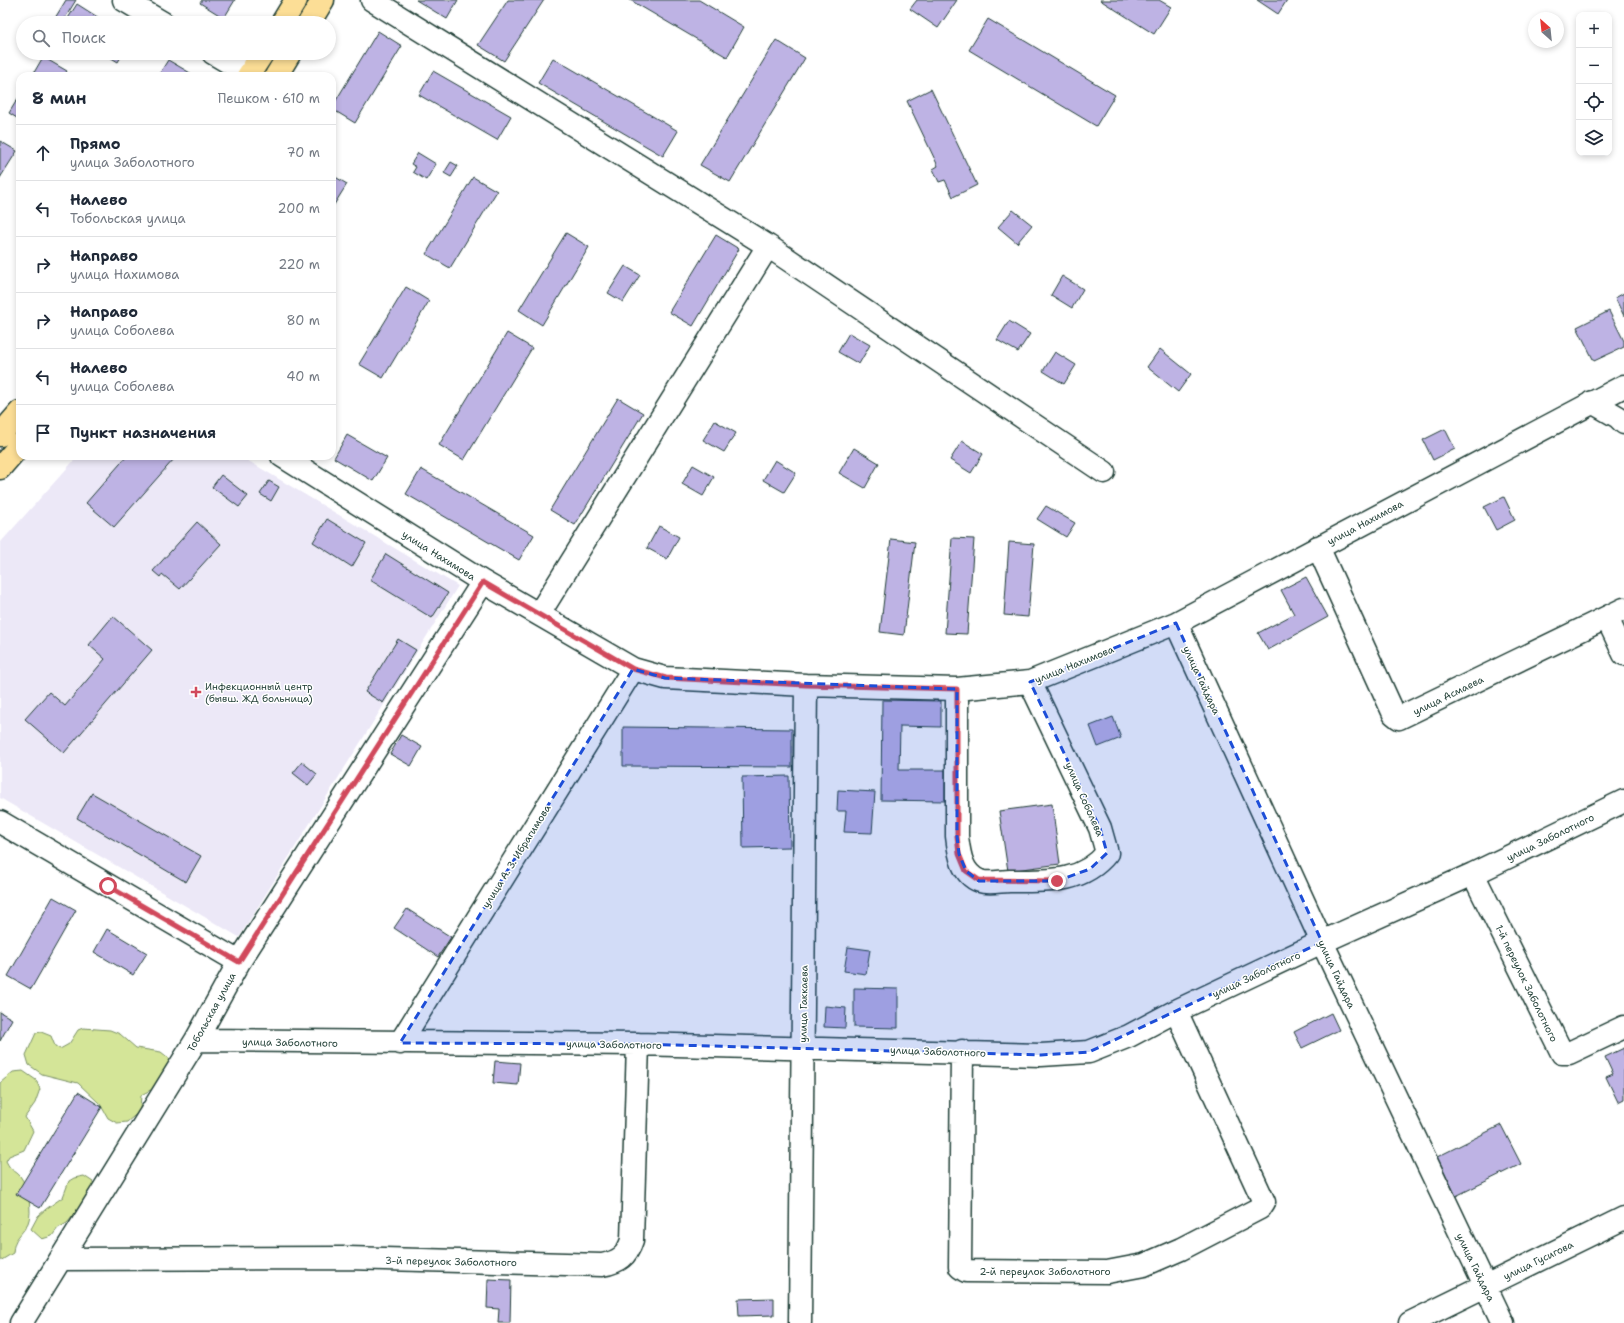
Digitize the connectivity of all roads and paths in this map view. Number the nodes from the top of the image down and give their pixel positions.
1 (124, 0) edge
2 (296, 0) edge
3 (323, 0) edge
4 (372, 0) edge
5 (151, 16) edge
6 (286, 16) edge
7 (313, 16) edge
8 (224, 60) edge
9 (259, 60) edge
10 (286, 60) edge
11 (244, 72) edge
12 (252, 72) edge
13 (278, 72) edge
14 (768, 246) junction
15 (1624, 386) edge
16 (1592, 402) junction
17 (16, 417) edge
18 (1624, 423) edge
19 (0, 435) edge
20 (16, 450) edge
21 (288, 460) edge
22 (0, 468) edge
23 (1104, 472) dead end
24 (1318, 547) junction
25 (483, 582) junction
26 (539, 614) junction
27 (1615, 614) edge
28 (1176, 623) junction
29 (1624, 654) edge
30 (633, 669) junction
31 (1030, 682) junction
32 (806, 685) junction
33 (957, 689) junction
34 (1624, 801) edge
35 (0, 822) edge
36 (1473, 874) junction
37 (1322, 942) junction
38 (239, 962) junction
39 (1176, 1011) junction
40 (1624, 1026) edge
41 (196, 1040) junction
42 (400, 1043) junction
43 (638, 1044) junction
44 (803, 1048) junction
45 (962, 1051) junction
46 (1624, 1218) edge
47 (61, 1259) junction
48 (1484, 1285) junction
49 (21, 1323) edge
50 (800, 1323) edge
51 (1410, 1323) edge
52 (1503, 1323) edge

1 - 5 street
2 - 6 main road
3 - 7 main road
4 - 14 street
8 - 11 street
9 - 12 main road
10 - 13 main road
14 - 23 street
14 - 26 street
15 - 16 street, улица Нахимова
16 - 18 street
16 - 24 street, улица Нахимова
17 - 19 main road
20 - 22 main road
21 - 25 street, улица Нахимова
24 - 27 street, улица Асмаева
24 - 28 street, улица Нахимова
25 - 26 street, улица Нахимова
25 - 38 street, Тобольская улица
26 - 30 street, улица Нахимова
27 - 29 street
28 - 31 street, улица Нахимова
28 - 37 street, улица Гайдара
30 - 32 street, улица Нахимова
30 - 42 street, улица А. З. Ибрагимова
31 - 33 street, улица Нахимова
31 - 33 street, улица Соболева
32 - 33 street, улица Нахимова
32 - 44 street, улица Гаккаева
34 - 36 street, улица Заболотного
35 - 38 street
36 - 37 street, улица Заболотного
36 - 40 street, 1-й переулок Заболотного
37 - 39 street, улица Заболотного
37 - 48 street, улица Гайдара
38 - 41 street, Тобольская улица
39 - 45 street, улица Заболотного
39 - 45 street, 2-й переулок Заболотного
41 - 42 street, улица Заболотного
41 - 47 street, Тобольская улица
42 - 43 street, улица Заболотного
43 - 44 street, улица Заболотного
43 - 47 street, 3-й переулок Заболотного
44 - 45 street, улица Заболотного
44 - 50 street, улица Гаккаева
46 - 48 street, улица Гусигова
47 - 49 street, Тобольская улица
48 - 51 street, улица Гусигова
48 - 52 street, улица Гайдара

